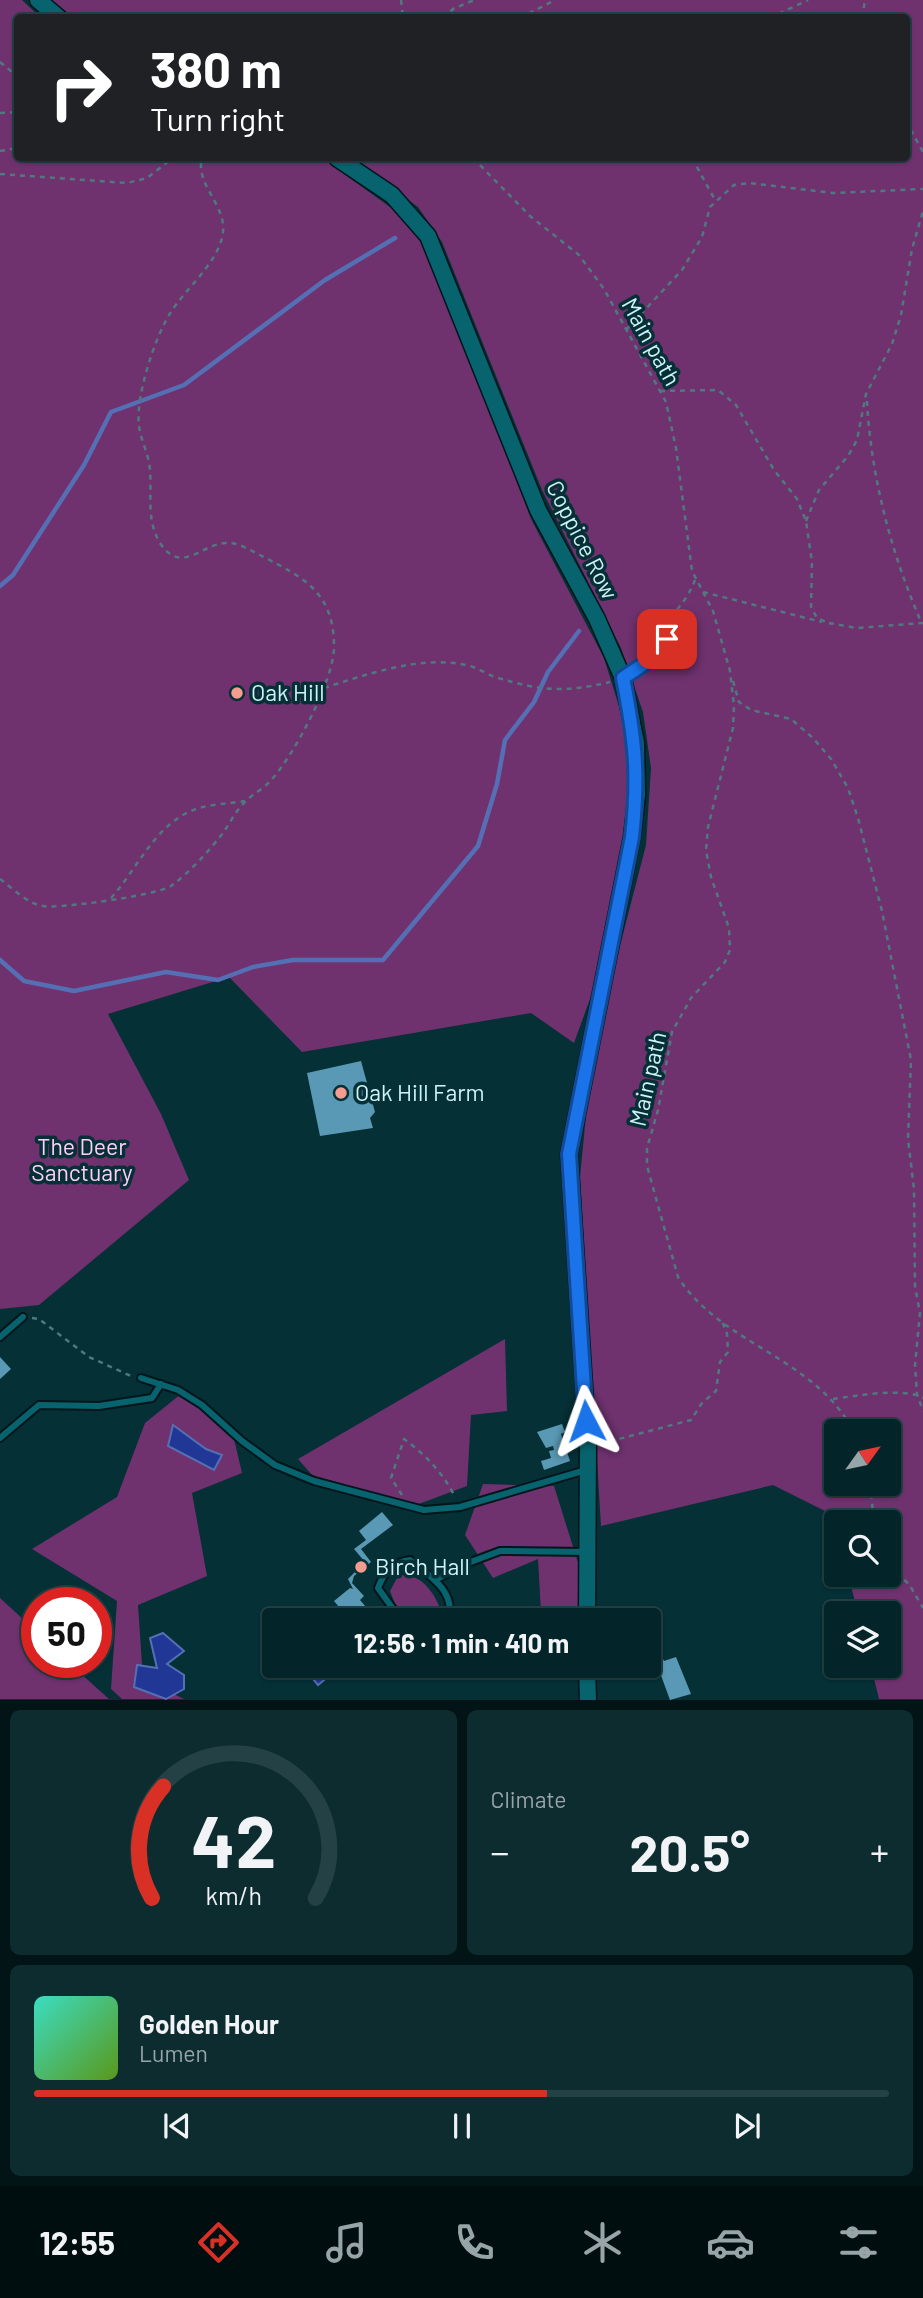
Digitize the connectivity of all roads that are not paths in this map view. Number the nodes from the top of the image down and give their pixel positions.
1 (38, 0) edge
2 (55, 14) edge
3 (341, 161) edge
4 (652, 657) junction
5 (623, 678) junction
6 (23, 1317) road end
7 (0, 1337) edge
8 (141, 1378) road end
9 (161, 1384) junction
10 (0, 1438) edge
11 (587, 1469) junction
12 (587, 1552) junction
13 (435, 1580) junction
14 (391, 1608) edge
15 (452, 1608) edge
16 (587, 1608) edge
17 (587, 1678) edge
18 (588, 1699) edge

1 - 2 main road
3 - 5 main road, Coppice Row
4 - 4 lane
4 - 5 lane
5 - 11 main road, Coppice Row
6 - 7 lane
8 - 9 lane
9 - 10 lane
9 - 11 lane
11 - 12 main road, Coppice Row
12 - 13 lane
12 - 16 main road, Coppice Row
13 - 14 lane
13 - 15 lane
17 - 18 main road

